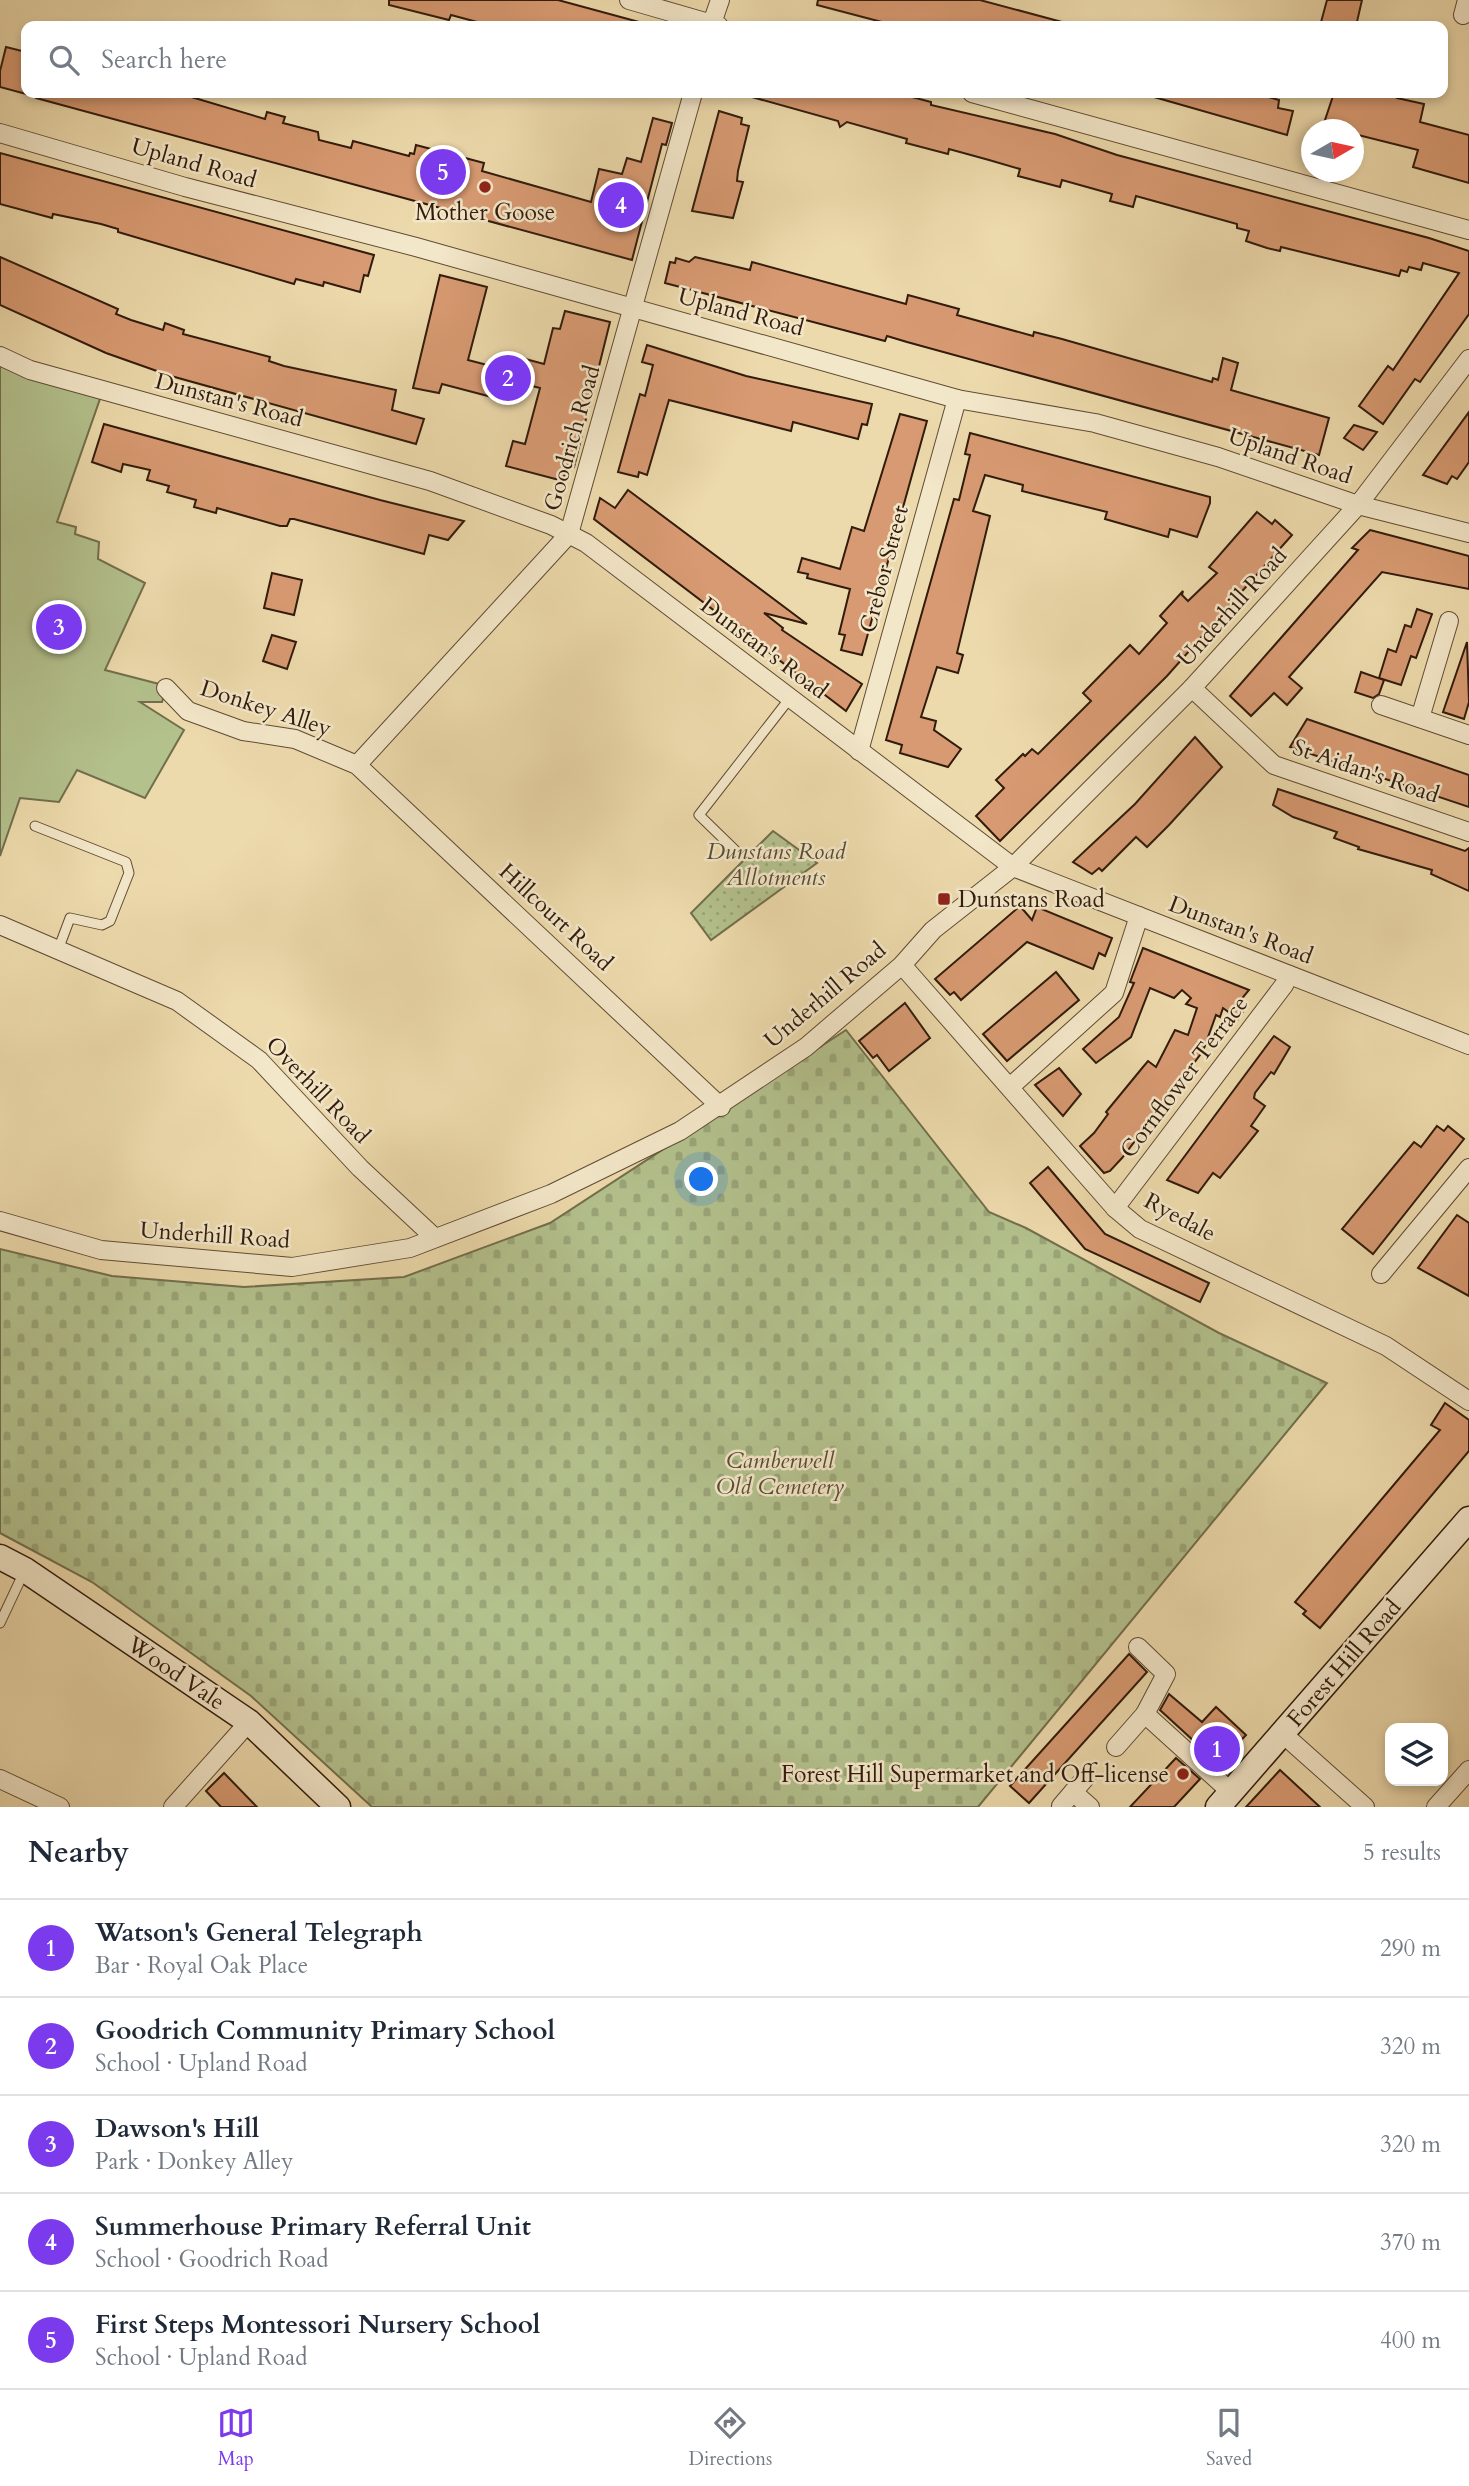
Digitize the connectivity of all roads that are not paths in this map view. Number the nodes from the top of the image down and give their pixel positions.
1 (629, 0) edge
2 (720, 0) edge
3 (698, 21) edge
4 (715, 21) edge
5 (691, 98) edge
6 (990, 98) edge
7 (0, 133) edge
8 (1469, 230) edge
9 (633, 307) junction
10 (0, 356) edge
11 (1469, 359) edge
12 (957, 399) junction
13 (1358, 505) junction
14 (1469, 533) edge
15 (569, 534) junction
16 (1449, 621) dead end
17 (166, 688) dead end
18 (1192, 688) junction
19 (790, 698) junction
20 (1381, 705) dead end
21 (1420, 718) junction
22 (1469, 735) edge
23 (859, 751) junction
24 (357, 765) junction
25 (35, 826) dead end
26 (1469, 832) edge
27 (736, 851) dead end
28 (1013, 867) junction
29 (1139, 916) junction
30 (0, 925) edge
31 (58, 950) junction
32 (902, 965) junction
33 (1289, 975) junction
34 (1469, 1045) edge
35 (1010, 1087) junction
36 (721, 1107) junction
37 (1469, 1168) edge
38 (1115, 1208) junction
39 (0, 1221) edge
40 (435, 1238) junction
41 (1381, 1274) dead end
42 (1469, 1401) edge
43 (1469, 1519) edge
44 (0, 1557) edge
45 (25, 1570) junction
46 (0, 1623) edge
47 (1138, 1647) dead end
48 (1145, 1714) junction
49 (249, 1722) junction
50 (1283, 1734) junction
51 (1116, 1748) dead end
52 (1469, 1770) edge
53 (1087, 1776) dead end
54 (0, 1779) edge
55 (1073, 1792) junction
56 (1224, 1800) edge
57 (1060, 1806) edge
58 (60, 1807) edge
59 (173, 1807) edge
60 (338, 1807) edge
61 (1090, 1807) edge
62 (1365, 1807) edge
63 (1436, 1807) edge

1 - 3 street
2 - 4 street
5 - 9 street, Goodrich Road
6 - 8 street
7 - 9 street, Upland Road
9 - 12 street, Upland Road
9 - 15 street, Goodrich Road
10 - 15 street, Dunstan's Road
11 - 13 street, Underhill Road
12 - 13 street, Upland Road
12 - 23 street, Crebor Street
13 - 14 street, Upland Road
13 - 18 street, Underhill Road
15 - 19 street, Dunstan's Road
15 - 24 street, Goodrich Road
16 - 21 street
17 - 24 street, Donkey Alley
18 - 26 street, St Aidan's Road
18 - 28 street, Underhill Road
19 - 23 street, Dunstan's Road
19 - 27 lane
20 - 21 street
21 - 22 street
23 - 28 street, Dunstan's Road
24 - 36 street, Hillcourt Road
25 - 31 lane
28 - 29 street, Dunstan's Road
28 - 32 street, Underhill Road
29 - 33 street, Dunstan's Road
29 - 35 street
30 - 31 street, Overhill Road
31 - 40 street, Overhill Road
32 - 35 street, Ryedale
32 - 36 street, Underhill Road
33 - 34 street, Dunstan's Road
33 - 38 street, Cornflower Terrace
35 - 38 street, Ryedale
36 - 40 street, Underhill Road
37 - 41 street
38 - 42 street, Ryedale
39 - 40 street, Underhill Road
43 - 50 street, Forest Hill Road
44 - 45 street, Wood Vale
45 - 46 lane
45 - 49 street, Wood Vale
47 - 48 street
48 - 51 street
48 - 56 street
49 - 59 street
49 - 60 street, Wood Vale
50 - 56 street, Forest Hill Road
50 - 62 street
52 - 63 street
53 - 55 street
54 - 58 street
55 - 57 street
55 - 61 street

